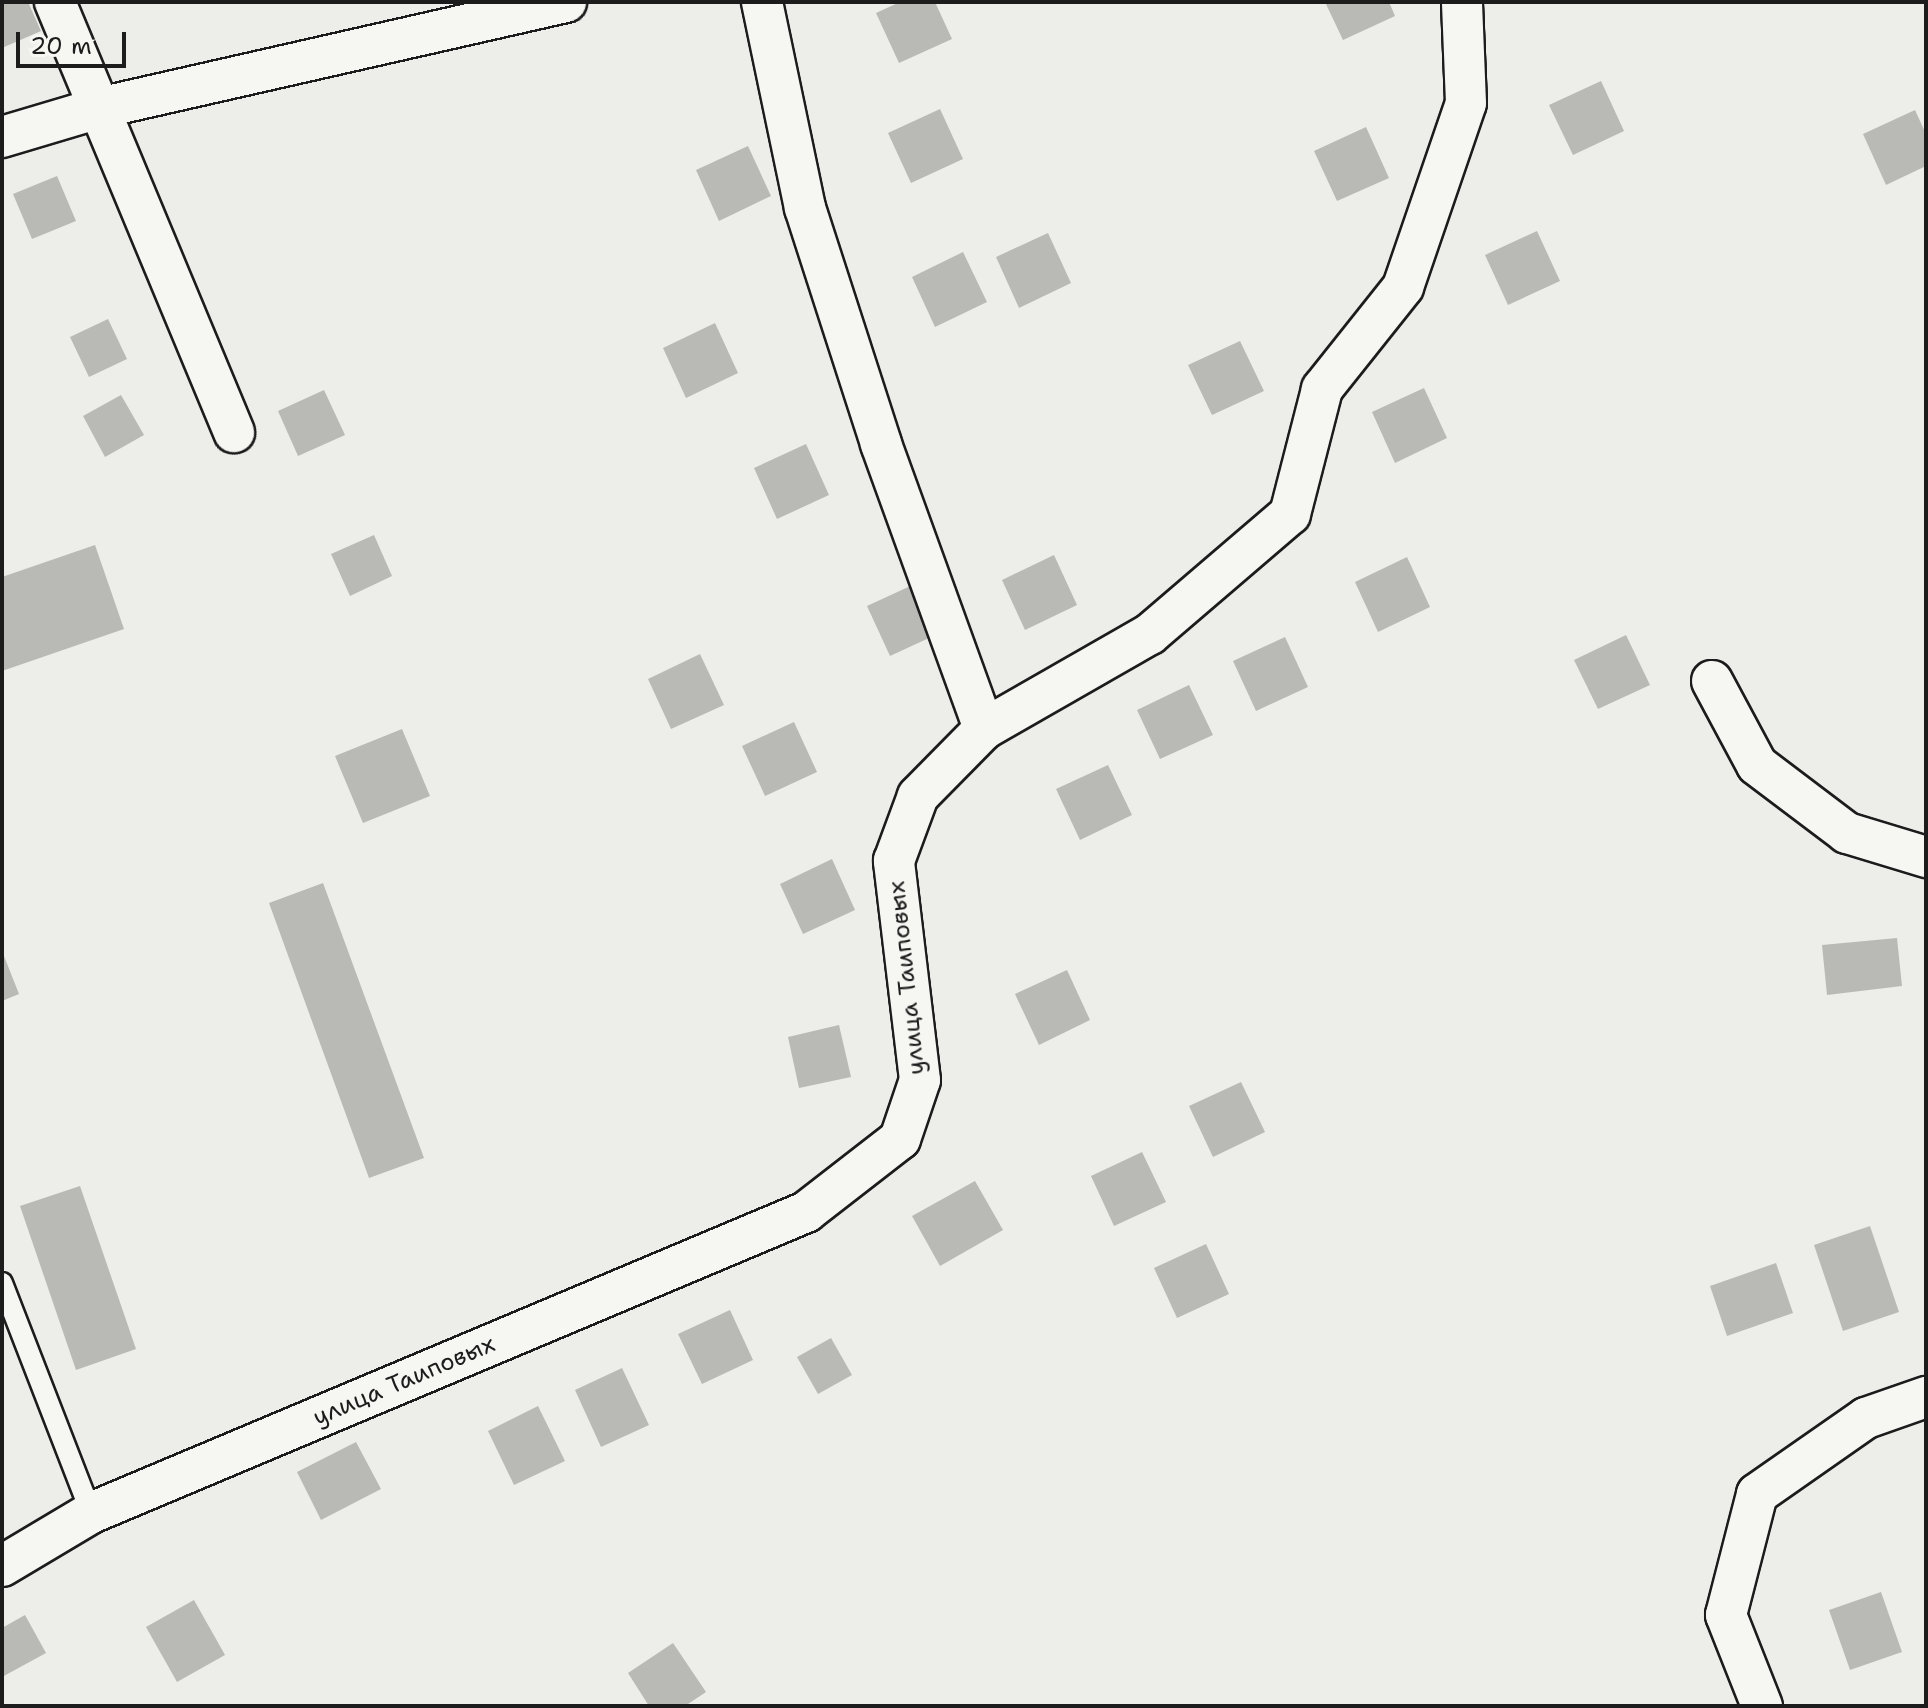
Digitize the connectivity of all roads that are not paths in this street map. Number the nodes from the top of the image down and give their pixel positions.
1 (55, 2) edge
2 (566, 2) edge
3 (762, 2) edge
4 (1462, 2) edge
5 (99, 108) junction
6 (2, 137) edge
7 (234, 432) dead end
8 (1712, 681) dead end
9 (984, 729) junction
10 (1926, 857) edge
11 (2, 1283) edge
12 (1926, 1397) edge
13 (91, 1513) junction
14 (2, 1566) edge
15 (1762, 1706) edge

1 - 5 street
2 - 5 street
3 - 9 street
4 - 9 street, улица Таиповых
5 - 6 street
5 - 7 street
8 - 10 street
9 - 13 street, улица Таиповых
11 - 13 lane
12 - 15 street
13 - 14 street, улица Таиповых

